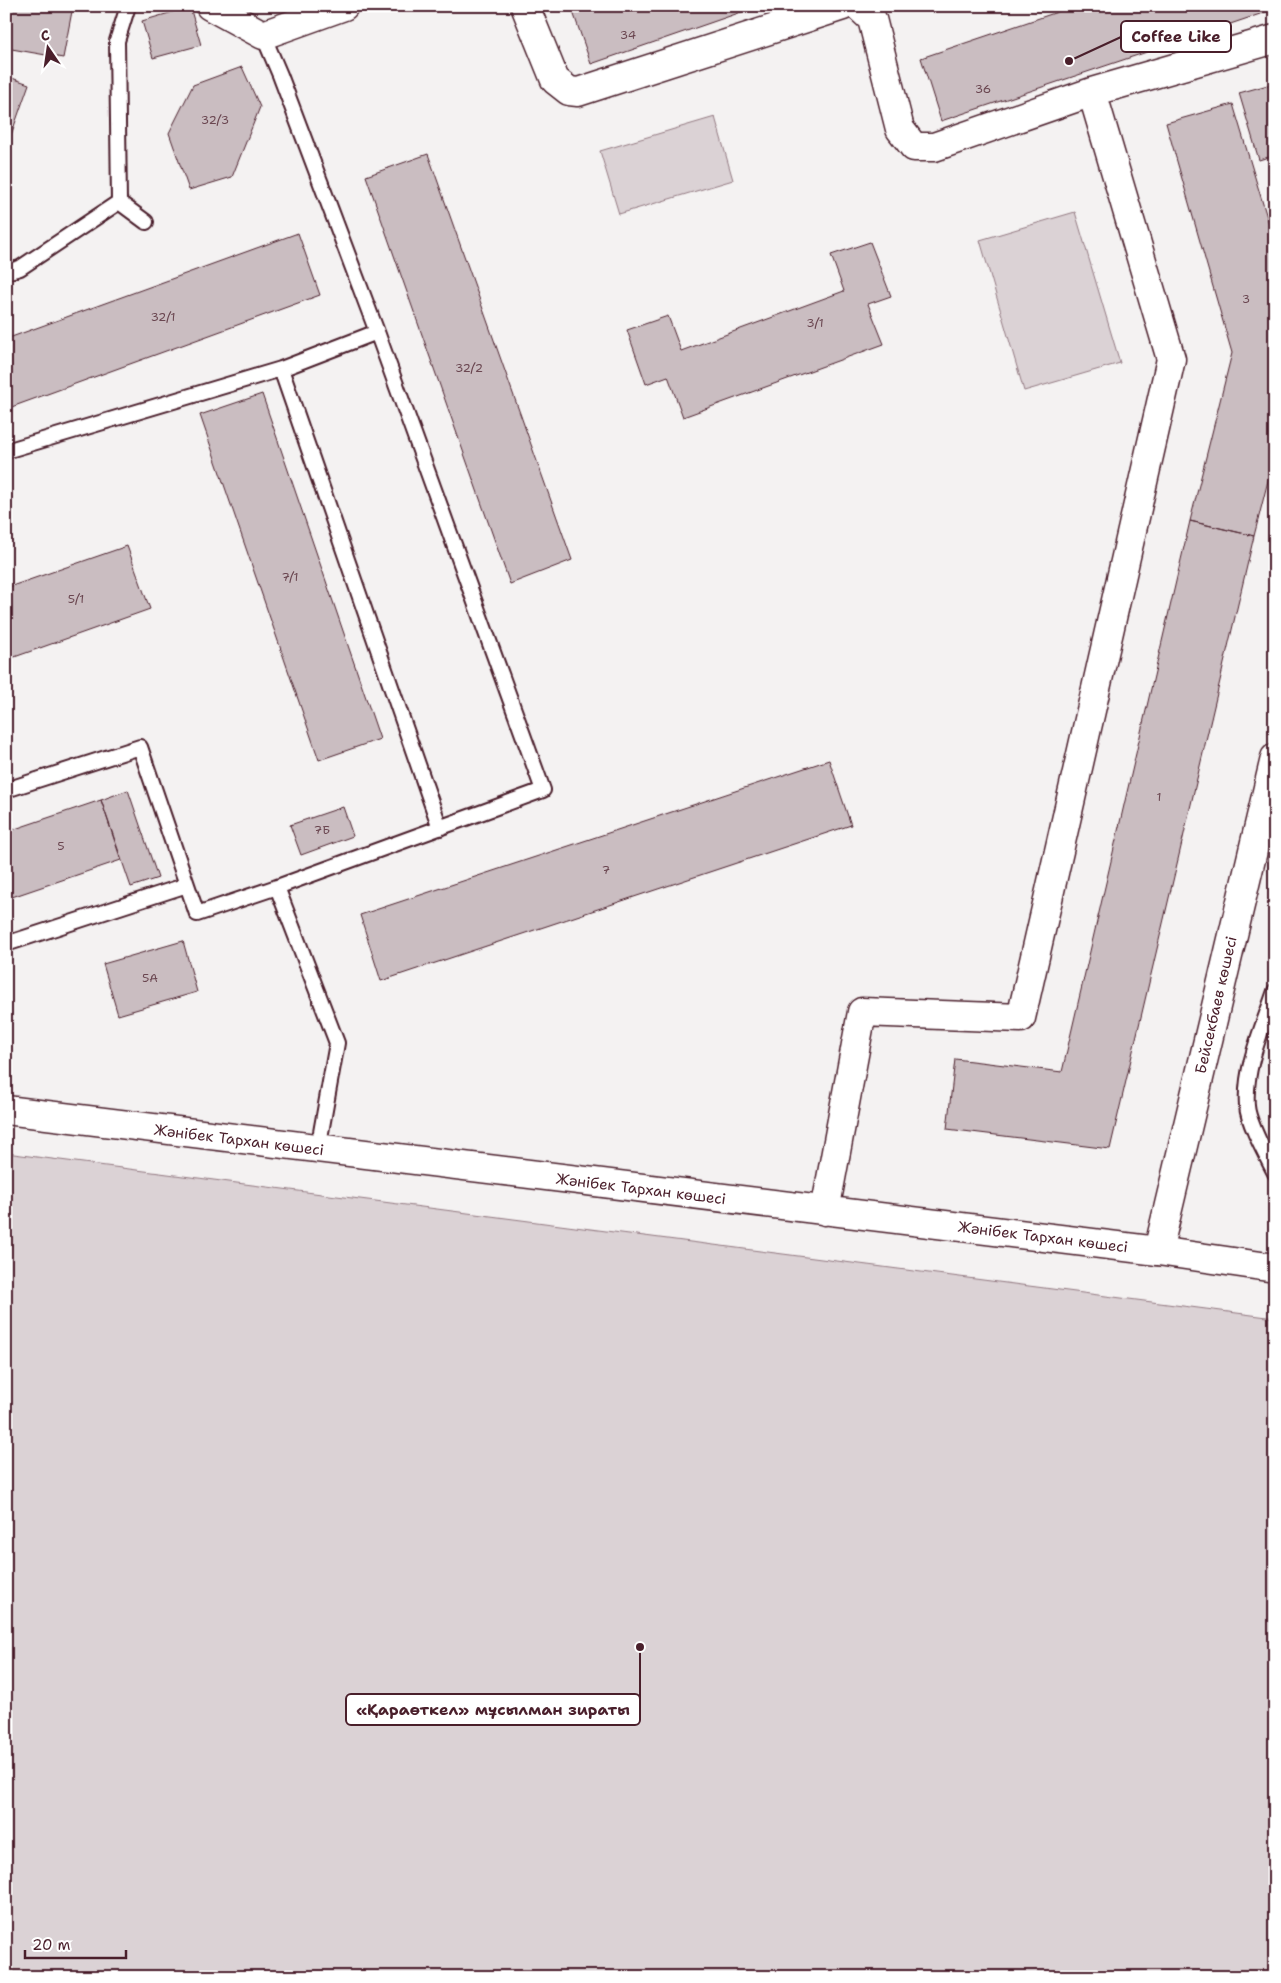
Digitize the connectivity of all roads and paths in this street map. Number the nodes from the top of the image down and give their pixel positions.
1 (128, 6) edge
2 (210, 6) edge
3 (344, 6) edge
4 (525, 6) edge
5 (843, 6) edge
6 (858, 6) edge
7 (263, 35) junction
8 (1275, 39) edge
9 (1092, 92) junction
10 (119, 202) junction
11 (146, 222) dead end
12 (6, 272) edge
13 (377, 332) junction
14 (281, 369) junction
15 (6, 451) edge
16 (1275, 758) edge
17 (6, 790) edge
18 (440, 828) junction
19 (187, 885) junction
20 (278, 887) junction
21 (6, 944) edge
22 (1275, 991) edge
23 (6, 1110) edge
24 (318, 1150) junction
25 (1275, 1173) edge
26 (825, 1211) junction
27 (1158, 1251) junction
28 (1275, 1268) edge

1 - 10 lane
2 - 7 street
3 - 7 street
4 - 5 street
6 - 9 street
7 - 13 lane
8 - 9 street
9 - 26 street
10 - 11 lane
10 - 12 lane
13 - 14 lane
13 - 18 lane
14 - 15 lane
14 - 18 lane
16 - 27 street, Бейсекбаев көшесі
17 - 19 lane
18 - 20 lane
19 - 20 lane
19 - 21 lane
20 - 24 lane
22 - 25 lane
23 - 24 street, Жәнібек Тархан көшесі
24 - 26 street, Жәнібек Тархан көшесі
26 - 27 street, Жәнібек Тархан көшесі
27 - 28 street, Жәнібек Тархан көшесі

